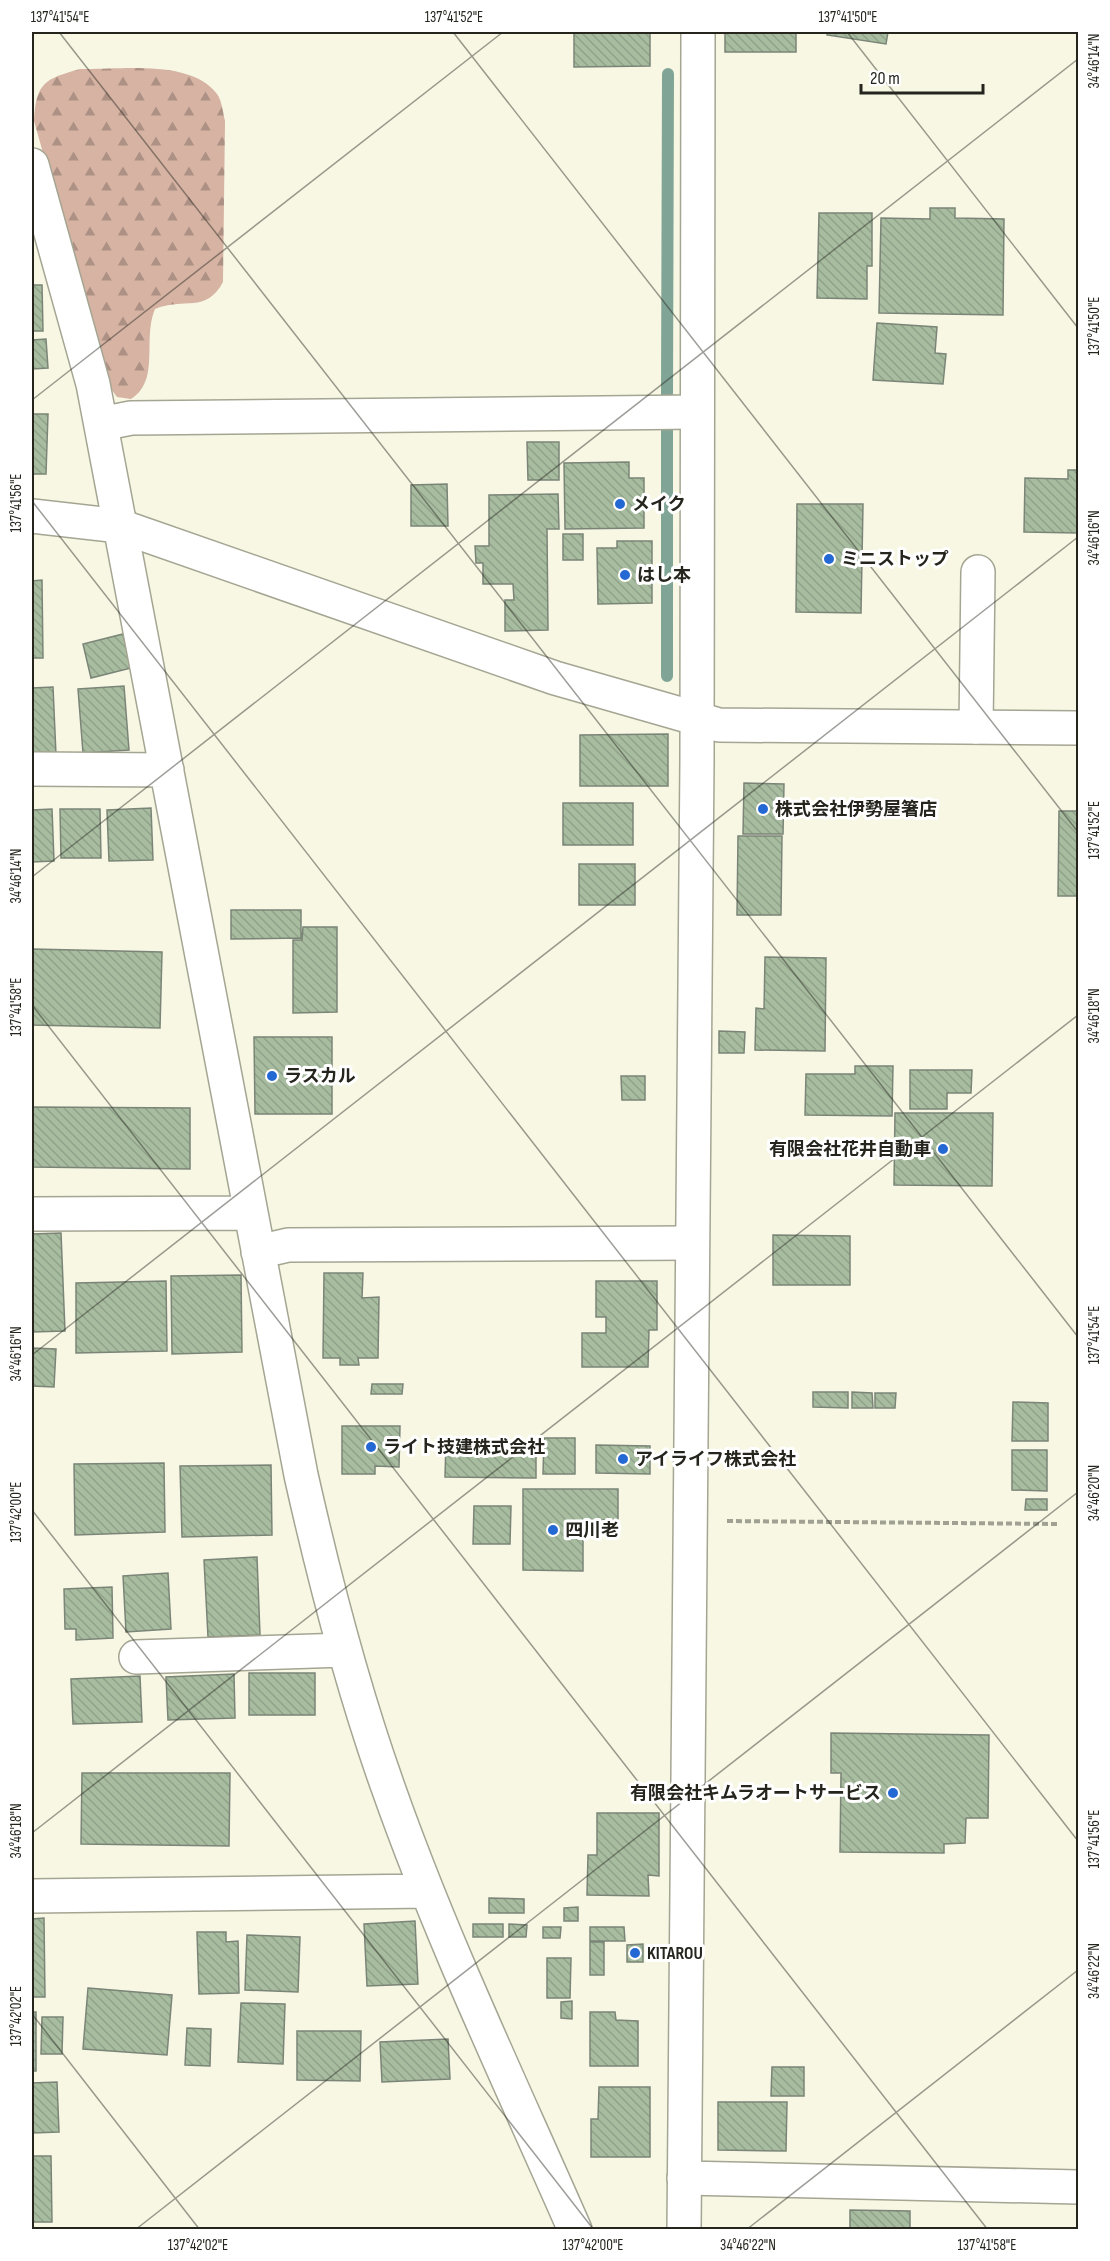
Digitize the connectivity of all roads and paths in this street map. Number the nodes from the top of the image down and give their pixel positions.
1 (698, 32) edge
2 (32, 165) edge
3 (43, 244) edge
4 (697, 412) junction
5 (101, 424) junction
6 (32, 516) edge
7 (120, 526) junction
8 (978, 572) dead end
9 (697, 718) junction
10 (976, 727) junction
11 (1078, 728) edge
12 (32, 769) edge
13 (167, 770) junction
14 (251, 1213) junction
15 (32, 1214) edge
16 (692, 1244) junction
17 (258, 1252) junction
18 (690, 1521) junction
19 (1060, 1524) dead end
20 (344, 1650) junction
21 (136, 1657) dead end
22 (428, 1891) junction
23 (32, 1896) edge
24 (684, 2178) junction
25 (1078, 2187) edge
26 (575, 2229) edge
27 (684, 2229) edge

1 - 4 street
2 - 3 street
3 - 5 street
4 - 5 street
4 - 9 street
5 - 7 street
6 - 7 street
7 - 9 street
7 - 13 street
8 - 10 street
9 - 10 street
9 - 16 street
10 - 11 street
12 - 13 street
13 - 14 street
14 - 15 street
14 - 17 street
16 - 17 street
16 - 18 street
17 - 20 street
18 - 19 path
18 - 24 street
20 - 21 street
20 - 22 street
22 - 23 street
22 - 26 street
24 - 25 street
24 - 27 street

